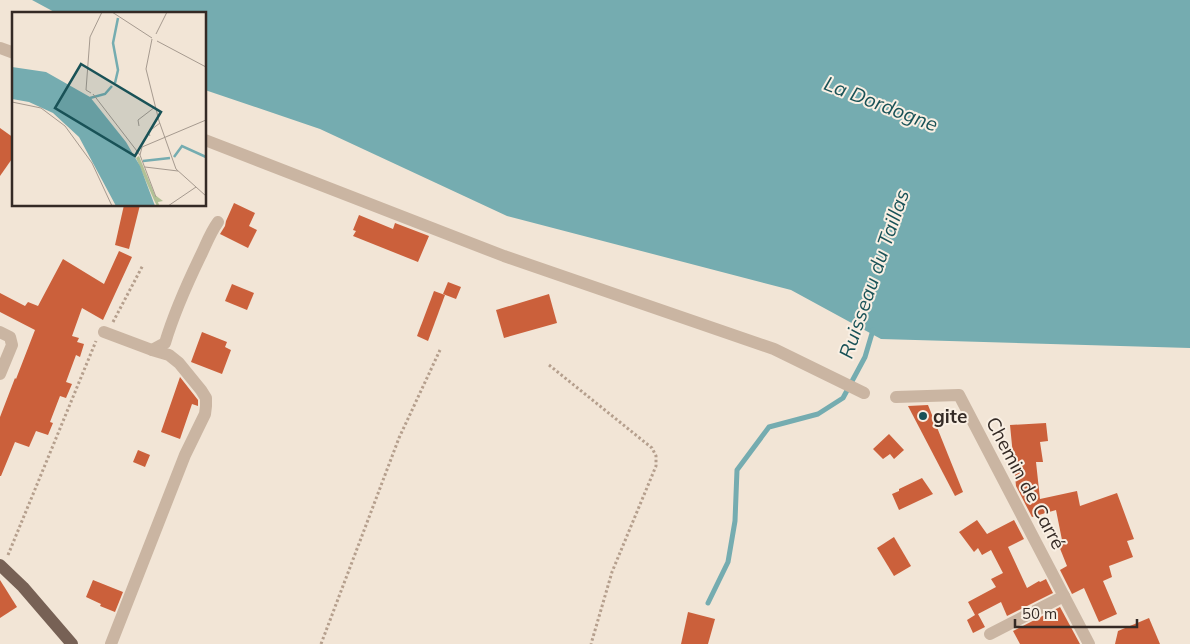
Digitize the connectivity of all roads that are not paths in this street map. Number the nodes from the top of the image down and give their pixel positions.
1 (0, 48) edge
2 (12, 52) edge
3 (206, 140) edge
4 (218, 222) dead end
5 (0, 332) edge
6 (104, 332) road end
7 (152, 350) junction
8 (0, 374) edge
9 (864, 393) dead end
10 (896, 397) dead end
11 (2, 566) edge
12 (1064, 596) junction
13 (990, 634) dead end
14 (72, 644) edge
15 (111, 644) edge
16 (1089, 644) edge

1 - 2 street
3 - 9 street
4 - 7 street
5 - 8 street
6 - 7 street
7 - 15 street
10 - 12 street, Chemin de Carré
11 - 14 main road
12 - 13 street
12 - 16 street, Chemin de Carré

